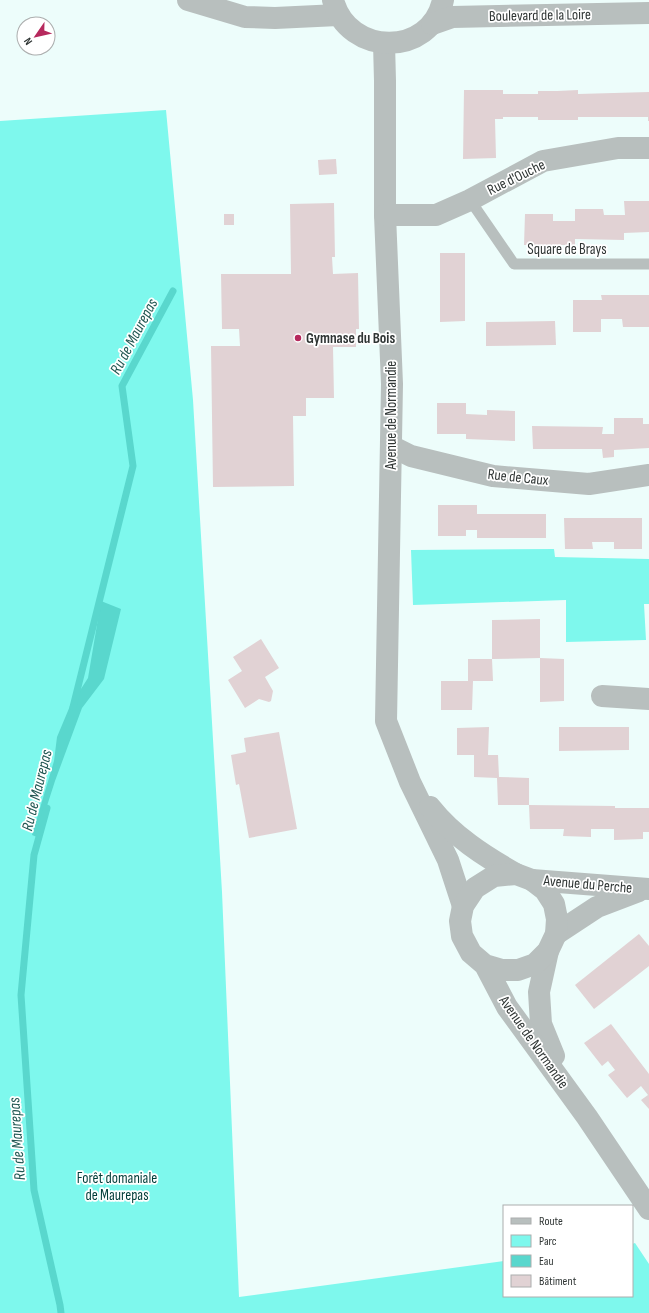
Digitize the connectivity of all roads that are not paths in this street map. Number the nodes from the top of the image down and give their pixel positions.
1 (188, 0) edge
2 (443, 0) edge
3 (336, 8) edge
4 (649, 13) edge
5 (432, 24) junction
6 (384, 43) junction
7 (649, 148) edge
8 (470, 200) junction
9 (386, 215) junction
10 (649, 264) edge
11 (391, 446) junction
12 (649, 475) edge
13 (602, 696) dead end
14 (649, 699) edge
15 (410, 782) junction
16 (524, 877) junction
17 (647, 889) edge
18 (463, 906) junction
19 (552, 943) junction
20 (485, 965) junction
21 (587, 1117) junction
22 (649, 1209) edge

1 - 3 street
2 - 5 street
3 - 6 street
4 - 5 street, Boulevard de la Loire
5 - 6 street
6 - 9 street, Avenue de Normandie
7 - 8 street, Rue d'Ouche
8 - 9 street, Rue d'Ouche
8 - 10 lane, Square de Brays
9 - 11 street, Avenue de Normandie
11 - 12 street, Rue de Caux
11 - 15 street, Avenue de Normandie
13 - 14 street
15 - 16 street, Avenue de Normandie
15 - 18 street, Avenue de Normandie
16 - 17 street, Avenue du Perche
16 - 18 street, Avenue de Normandie
16 - 19 street, Avenue de Normandie
17 - 19 street, Avenue du Perche
18 - 20 street, Avenue de Normandie
19 - 20 street, Avenue de Normandie
19 - 21 street, Avenue de Normandie
20 - 21 street, Avenue de Normandie
21 - 22 street, Avenue de Normandie

